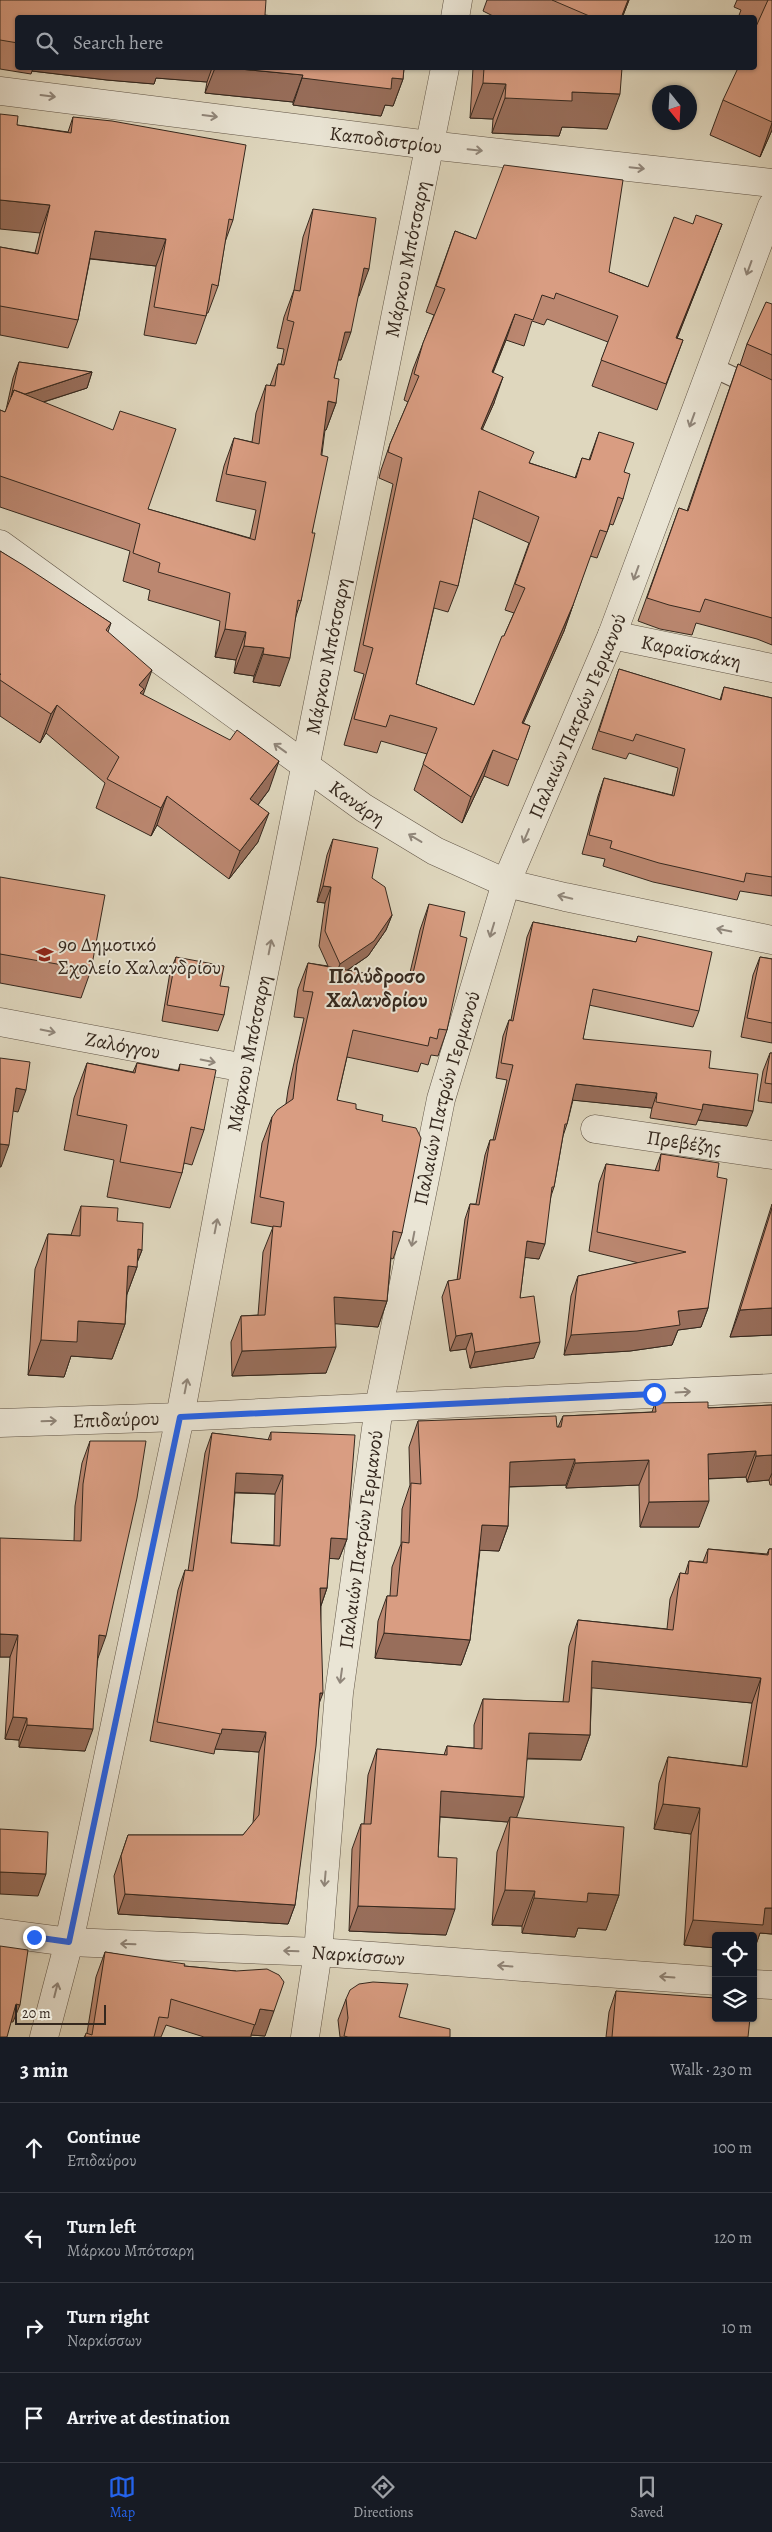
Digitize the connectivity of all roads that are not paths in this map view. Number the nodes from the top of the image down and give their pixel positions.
1 (458, 0) edge
2 (456, 15) edge
3 (445, 70) edge
4 (0, 90) edge
5 (429, 145) junction
6 (772, 183) edge
7 (772, 206) edge
8 (712, 367) junction
9 (772, 395) edge
10 (0, 544) edge
11 (612, 635) junction
12 (772, 668) edge
13 (306, 767) junction
14 (506, 883) junction
15 (772, 940) edge
16 (0, 1022) edge
17 (246, 1068) junction
18 (595, 1129) dead end
19 (772, 1156) edge
20 (772, 1388) edge
21 (378, 1407) junction
22 (180, 1417) junction
23 (0, 1423) edge
24 (0, 1933) edge
25 (69, 1942) junction
26 (318, 1952) junction
27 (712, 1981) edge
28 (757, 1984) edge
29 (772, 1985) edge
30 (44, 2037) edge
31 (305, 2037) edge

1 - 2 street
3 - 5 street, Μάρκου Μπότσαρη
4 -> 5 street, Καποδιστρίου
5 -> 6 street, Καποδιστρίου
5 - 13 street, Μάρκου Μπότσαρη
7 -> 8 street, Παλαιών Πατρών Γερμανού
8 - 9 lane
8 -> 11 street, Παλαιών Πατρών Γερμανού
13 -> 10 street, Κανάρη
11 - 12 street, Καραϊσκάκη
11 -> 14 street, Παλαιών Πατρών Γερμανού
14 -> 13 street, Κανάρη
17 -> 13 street, Μάρκου Μπότσαρη
15 -> 14 street, Κανάρη
14 -> 21 street, Παλαιών Πατρών Γερμανού
16 -> 17 street, Ζαλόγγου
22 -> 17 street, Μάρκου Μπότσαρη
18 - 19 street, Πρεβέζης
21 -> 20 street, Επιδαύρου
21 - 22 street, Επιδαύρου
21 -> 26 street, Παλαιών Πατρών Γερμανού
23 -> 22 street, Επιδαύρου
22 - 25 street, Μάρκου Μπότσαρη
24 - 25 street, Ναρκίσσων
26 -> 25 street, Ναρκίσσων
30 -> 25 street, Μάρκου Μπότσαρη
27 -> 26 street, Ναρκίσσων
26 - 31 street, Παλαιών Πατρών Γερμανού
28 - 29 street

